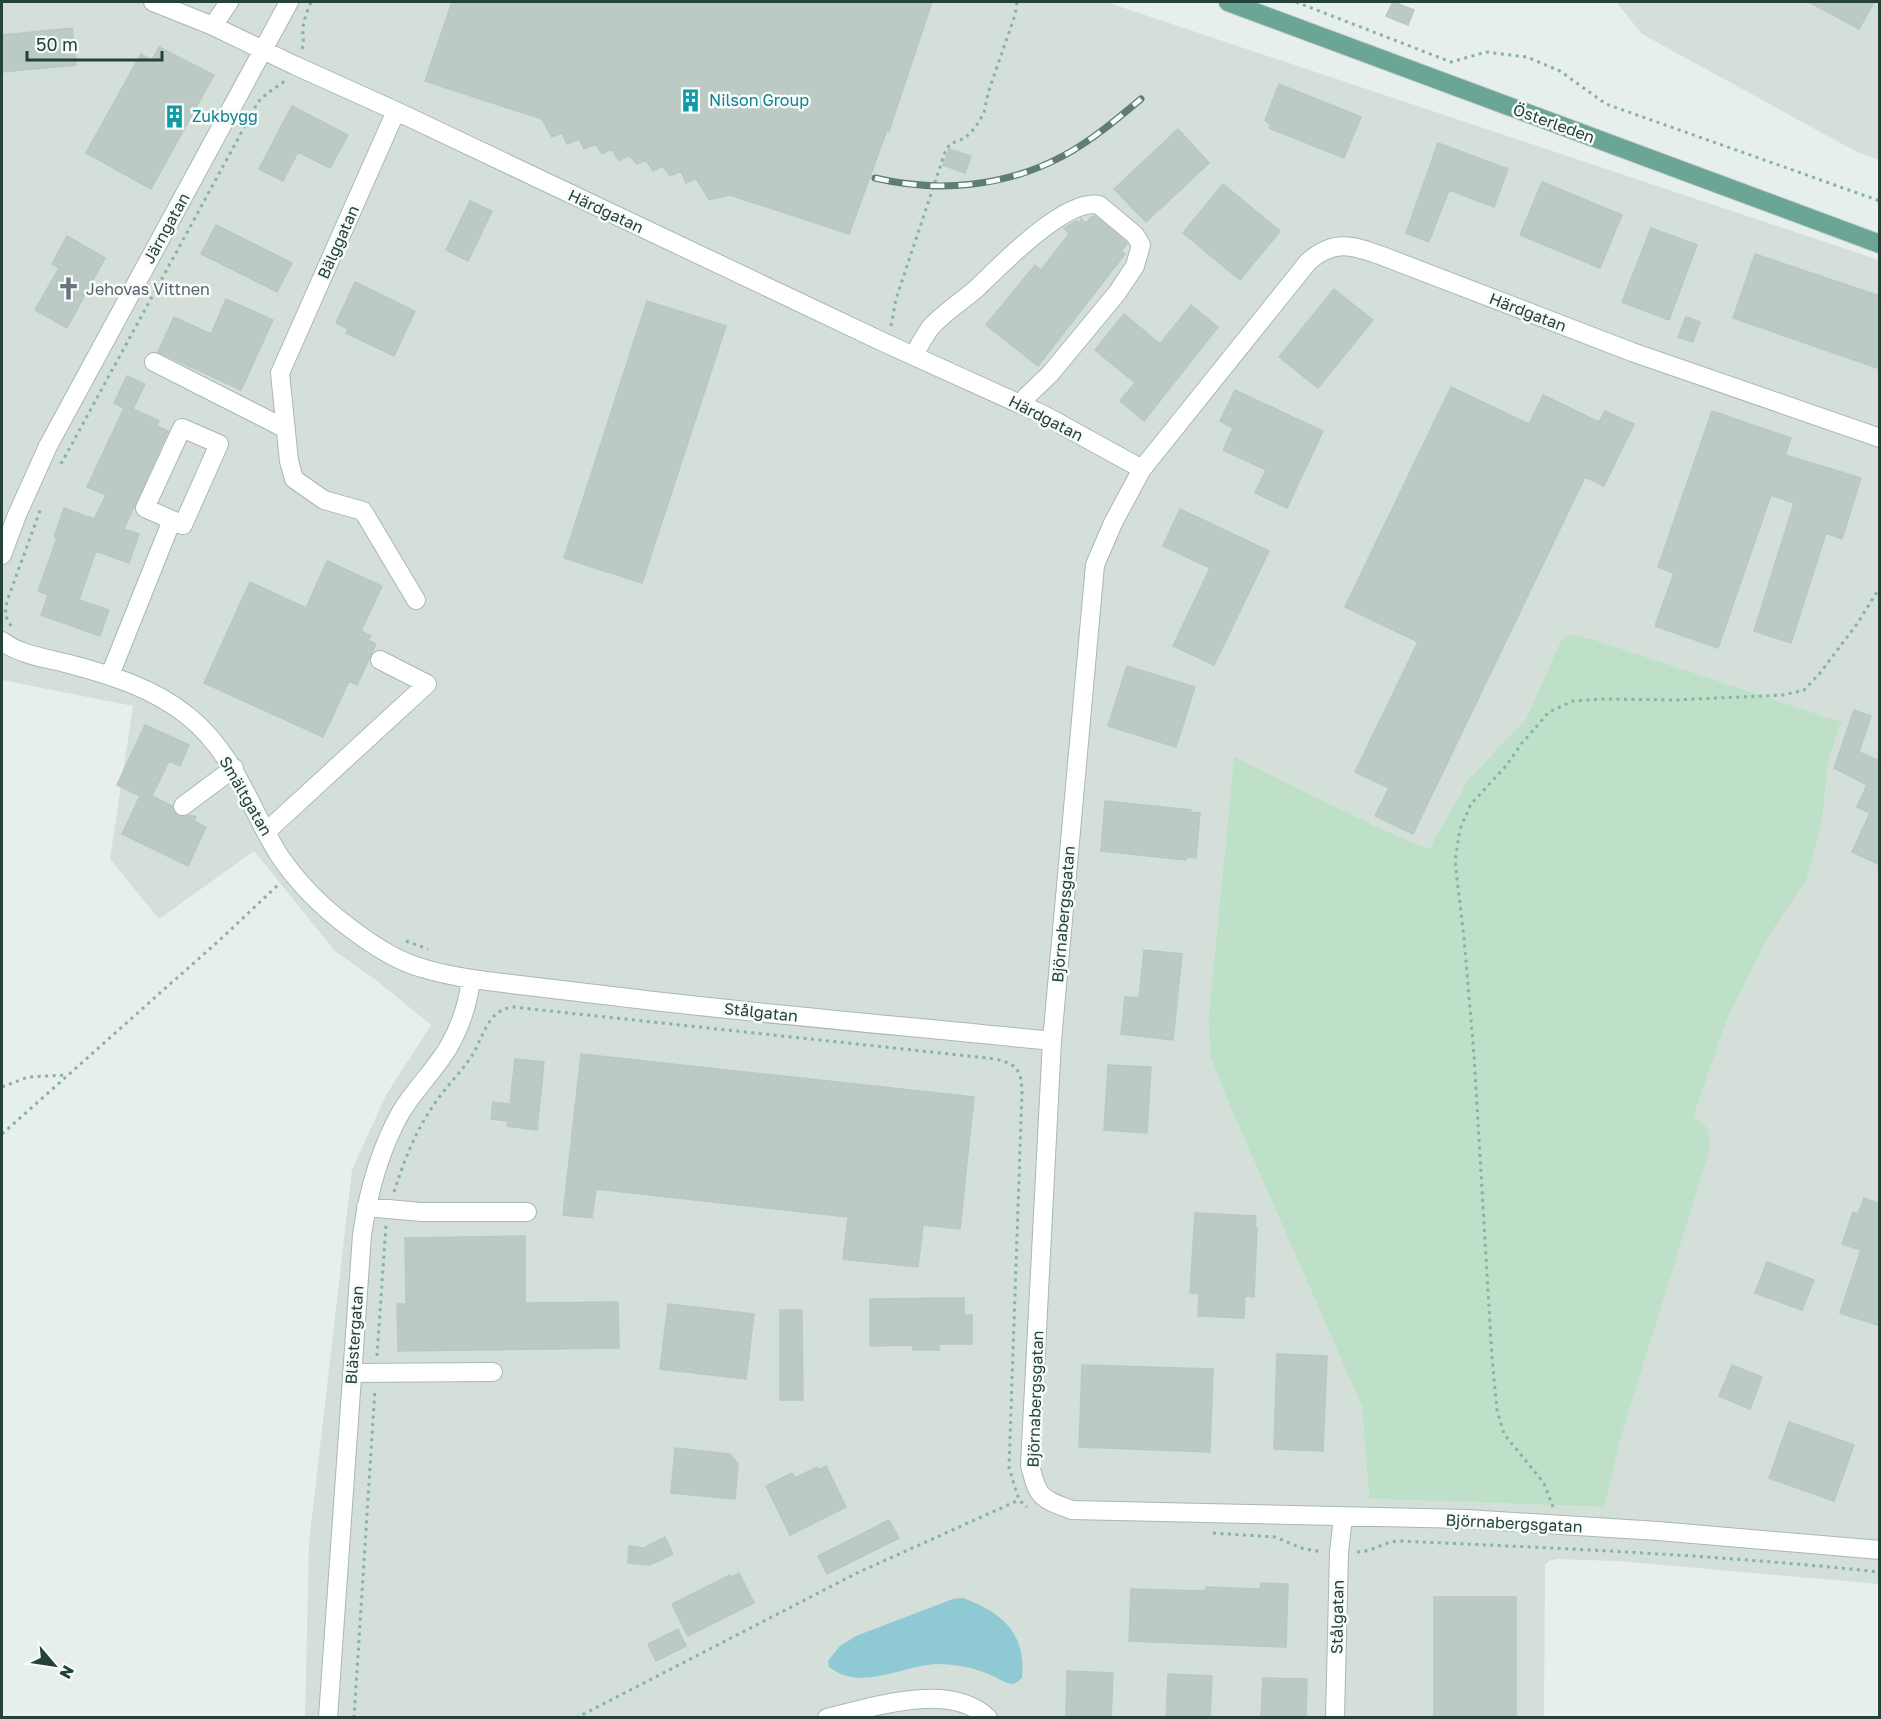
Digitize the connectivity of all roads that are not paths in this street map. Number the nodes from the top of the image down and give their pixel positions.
1 (153, 2) edge
2 (230, 2) edge
3 (288, 2) edge
4 (1228, 2) edge
5 (213, 26) junction
6 (263, 51) junction
7 (396, 111) junction
8 (1880, 244) edge
9 (914, 356) junction
10 (154, 362) dead end
11 (1024, 406) junction
12 (286, 429) junction
13 (1880, 438) edge
14 (1142, 469) junction
15 (172, 520) junction
16 (2, 555) edge
17 (416, 600) dead end
18 (2, 641) edge
19 (380, 660) dead end
20 (110, 675) junction
21 (234, 768) junction
22 (183, 806) dead end
23 (267, 831) junction
24 (471, 979) junction
25 (1052, 1041) junction
26 (366, 1207) junction
27 (527, 1212) dead end
28 (493, 1372) dead end
29 (351, 1373) junction
30 (1343, 1517) junction
31 (1879, 1546) edge
32 (328, 1718) edge
33 (827, 1718) edge
34 (988, 1718) edge
35 (1335, 1718) edge

1 - 5 street, Härdgatan
2 - 5 street
3 - 6 street, Järngatan
4 - 8 main road, Österleden
5 - 6 street, Härdgatan
6 - 7 street, Härdgatan
6 - 16 street, Järngatan
7 - 9 street, Härdgatan
7 - 12 street, Bälggatan
9 - 11 street, Härdgatan
9 - 11 street
10 - 12 street
11 - 14 street, Härdgatan
12 - 17 street
13 - 14 street, Härdgatan
14 - 25 street, Björnabergsgatan
15 - 15 street
15 - 20 street
18 - 20 street, Smältgatan
19 - 23 street
20 - 21 street, Smältgatan
21 - 22 street
21 - 23 street, Smältgatan
23 - 24 street, Smältgatan
24 - 25 street, Stålgatan
24 - 26 street, Blästergatan
25 - 30 street, Björnabergsgatan
26 - 27 street
26 - 29 street, Blästergatan
28 - 29 street
29 - 32 street, Blästergatan
30 - 31 street, Björnabergsgatan
30 - 35 street, Stålgatan
33 - 34 street

